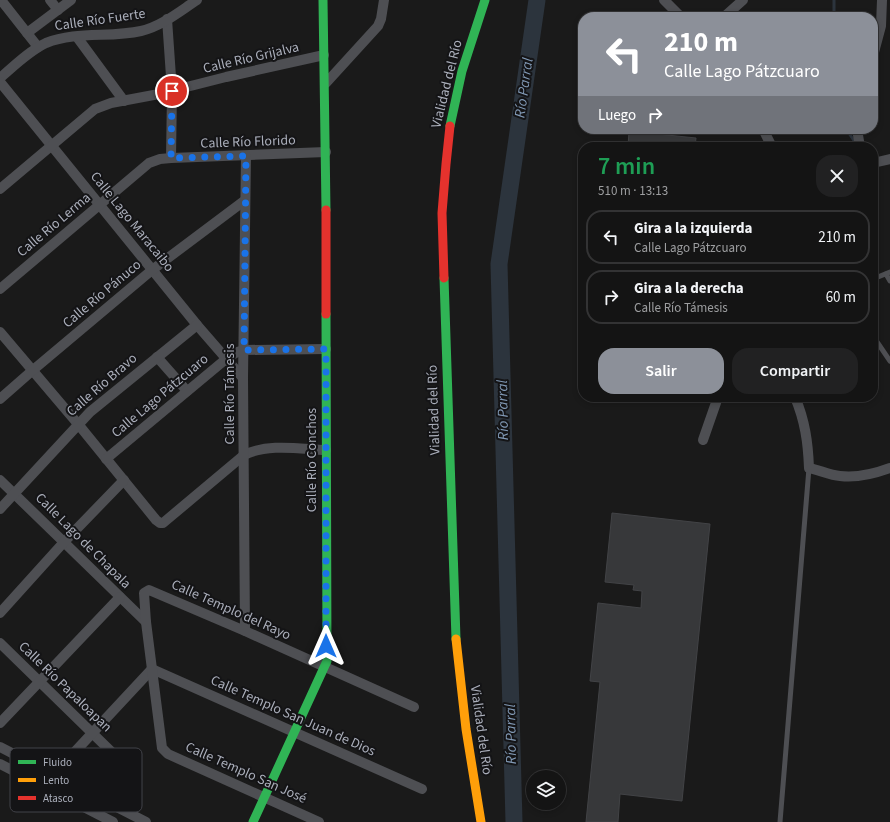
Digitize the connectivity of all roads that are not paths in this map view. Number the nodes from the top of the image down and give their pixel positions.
1 (1, 0) edge
2 (50, 0) edge
3 (72, 0) edge
4 (197, 0) edge
5 (323, 0) edge
6 (384, 0) edge
7 (485, 0) edge
8 (664, 0) edge
9 (743, 0) edge
10 (882, 0) edge
11 (58, 10) junction
12 (676, 12) edge
13 (730, 12) edge
14 (886, 18) edge
15 (167, 20) junction
16 (28, 33) junction
17 (77, 37) junction
18 (878, 39) edge
19 (38, 47) junction
20 (324, 55) junction
21 (0, 78) edge
22 (0, 82) edge
23 (326, 82) junction
24 (172, 91) junction
25 (124, 101) junction
26 (52, 146) junction
27 (326, 152) junction
28 (246, 156) junction
29 (171, 158) junction
30 (890, 159) edge
31 (878, 162) edge
32 (0, 189) edge
33 (244, 201) junction
34 (99, 204) junction
35 (152, 270) junction
36 (888, 273) edge
37 (878, 277) edge
38 (890, 280) edge
39 (0, 289) edge
40 (197, 326) junction
41 (0, 332) edge
42 (878, 343) edge
43 (326, 349) junction
44 (244, 350) junction
45 (157, 356) junction
46 (226, 359) junction
47 (890, 361) edge
48 (33, 370) junction
49 (243, 378) junction
50 (187, 392) junction
51 (0, 399) edge
52 (713, 402) edge
53 (716, 402) edge
54 (797, 402) edge
55 (712, 412) junction
56 (78, 424) junction
57 (703, 440) dead end
58 (326, 450) junction
59 (244, 455) junction
60 (106, 459) junction
61 (809, 468) junction
62 (890, 468) edge
63 (0, 480) edge
64 (124, 480) junction
65 (15, 493) junction
66 (0, 509) edge
67 (64, 542) junction
68 (146, 590) joint
69 (120, 597) junction
70 (0, 614) edge
71 (146, 622) junction
72 (245, 631) junction
73 (0, 643) edge
74 (325, 667) junction
75 (152, 669) junction
76 (39, 681) junction
77 (414, 707) dead end
78 (0, 723) edge
79 (93, 733) junction
80 (296, 733) junction
81 (0, 747) edge
82 (79, 748) edge
83 (108, 748) edge
84 (162, 748) joint
85 (10, 752) edge
86 (0, 764) edge
87 (10, 769) edge
88 (422, 789) dead end
89 (265, 797) junction
90 (94, 812) edge
91 (127, 812) edge
92 (113, 822) edge
93 (146, 822) edge
94 (253, 822) edge
95 (319, 822) edge
96 (481, 822) edge
97 (780, 822) edge

1 - 16 street
2 - 11 street
3 - 11 street
4 - 15 street, Calle Río Fuerte
5 - 20 street, Calle Río Conchos
6 - 23 street
7 - 96 street, Vialidad del Río
8 - 12 street
9 - 13 street
10 - 14 street
11 - 16 street
14 - 18 street
15 - 17 street, Calle Río Fuerte
15 - 24 street
16 - 19 street
17 - 19 street, Calle Río Fuerte
17 - 25 street
19 - 21 street, Calle Río Fuerte
20 - 23 street, Calle Río Conchos
20 - 24 street, Calle Río Grijalva
22 - 26 street, Calle Lago Maracaibo
23 - 27 street, Calle Río Conchos
24 - 25 street, Calle Río Grijalva
24 - 29 street
25 - 26 street, Calle Río Grijalva
26 - 32 street, Calle Río Grijalva
26 - 34 street, Calle Lago Maracaibo
27 - 28 street, Calle Río Florido
27 - 43 street, Calle Río Conchos
28 - 29 street, Calle Río Florido
28 - 33 street, Calle Río Támesis
29 - 34 street, Calle Río Lerma
30 - 31 street
33 - 35 street, Calle Río Pánuco
33 - 44 street, Calle Río Támesis
34 - 35 street, Calle Lago Maracaibo
34 - 39 street, Calle Río Lerma
35 - 40 street, Calle Lago Maracaibo
35 - 48 street, Calle Río Pánuco
36 - 37 lane
36 - 38 lane
40 - 45 street, Calle Río Bravo
40 - 46 street, Calle Lago Maracaibo
41 - 48 street
42 - 47 lane
43 - 44 street, Calle Lago Pátzcuaro
43 - 58 street, Calle Río Conchos
44 - 46 street, Calle Lago Pátzcuaro
44 - 49 street, Calle Río Támesis
45 - 50 street
45 - 56 street, Calle Río Bravo
46 - 49 street, Calle Lago Maracaibo
46 - 50 street, Calle Lago Pátzcuaro
48 - 51 street, Calle Río Pánuco
48 - 56 street
49 - 59 street, Calle Río Támesis
50 - 60 street, Calle Lago Pátzcuaro
52 - 55 street
53 - 55 street
54 - 61 street
55 - 57 street
56 - 60 street
56 - 65 street, Calle Río Bravo
58 - 59 street
58 - 74 street, Calle Río Conchos
59 - 64 street
59 - 72 street, Calle Río Támesis
60 - 64 street
61 - 62 street
61 - 97 lane
63 - 65 street, Calle Lago de Chapala
64 - 67 street
65 - 66 street, Calle Río Bravo
65 - 67 street, Calle Lago de Chapala
67 - 69 street, Calle Lago de Chapala
67 - 70 street
68 - 71 street, Calle Lago de Chapala
68 - 72 street, Calle Templo del Rayo
69 - 71 street, Calle Lago de Chapala
69 - 76 street
71 - 75 street, Calle Lago de Chapala
72 - 74 street, Calle Templo del Rayo
73 - 76 street, Calle Río Papaloapan
74 - 77 street, Calle Templo del Rayo
74 - 80 street, Calle Río Conchos
75 - 79 street
75 - 80 street, Calle Templo San Juan de Dios
75 - 84 street, Calle Lago de Chapala
76 - 78 street
76 - 79 street, Calle Río Papaloapan
79 - 82 street
79 - 83 street, Calle Río Papaloapan
80 - 88 street, Calle Templo San Juan de Dios
80 - 89 street, Calle Río Conchos
81 - 85 street
84 - 89 street, Calle Templo San José
86 - 87 street
89 - 94 street, Calle Río Conchos
89 - 95 street, Calle Templo San José
90 - 92 street
91 - 93 street

